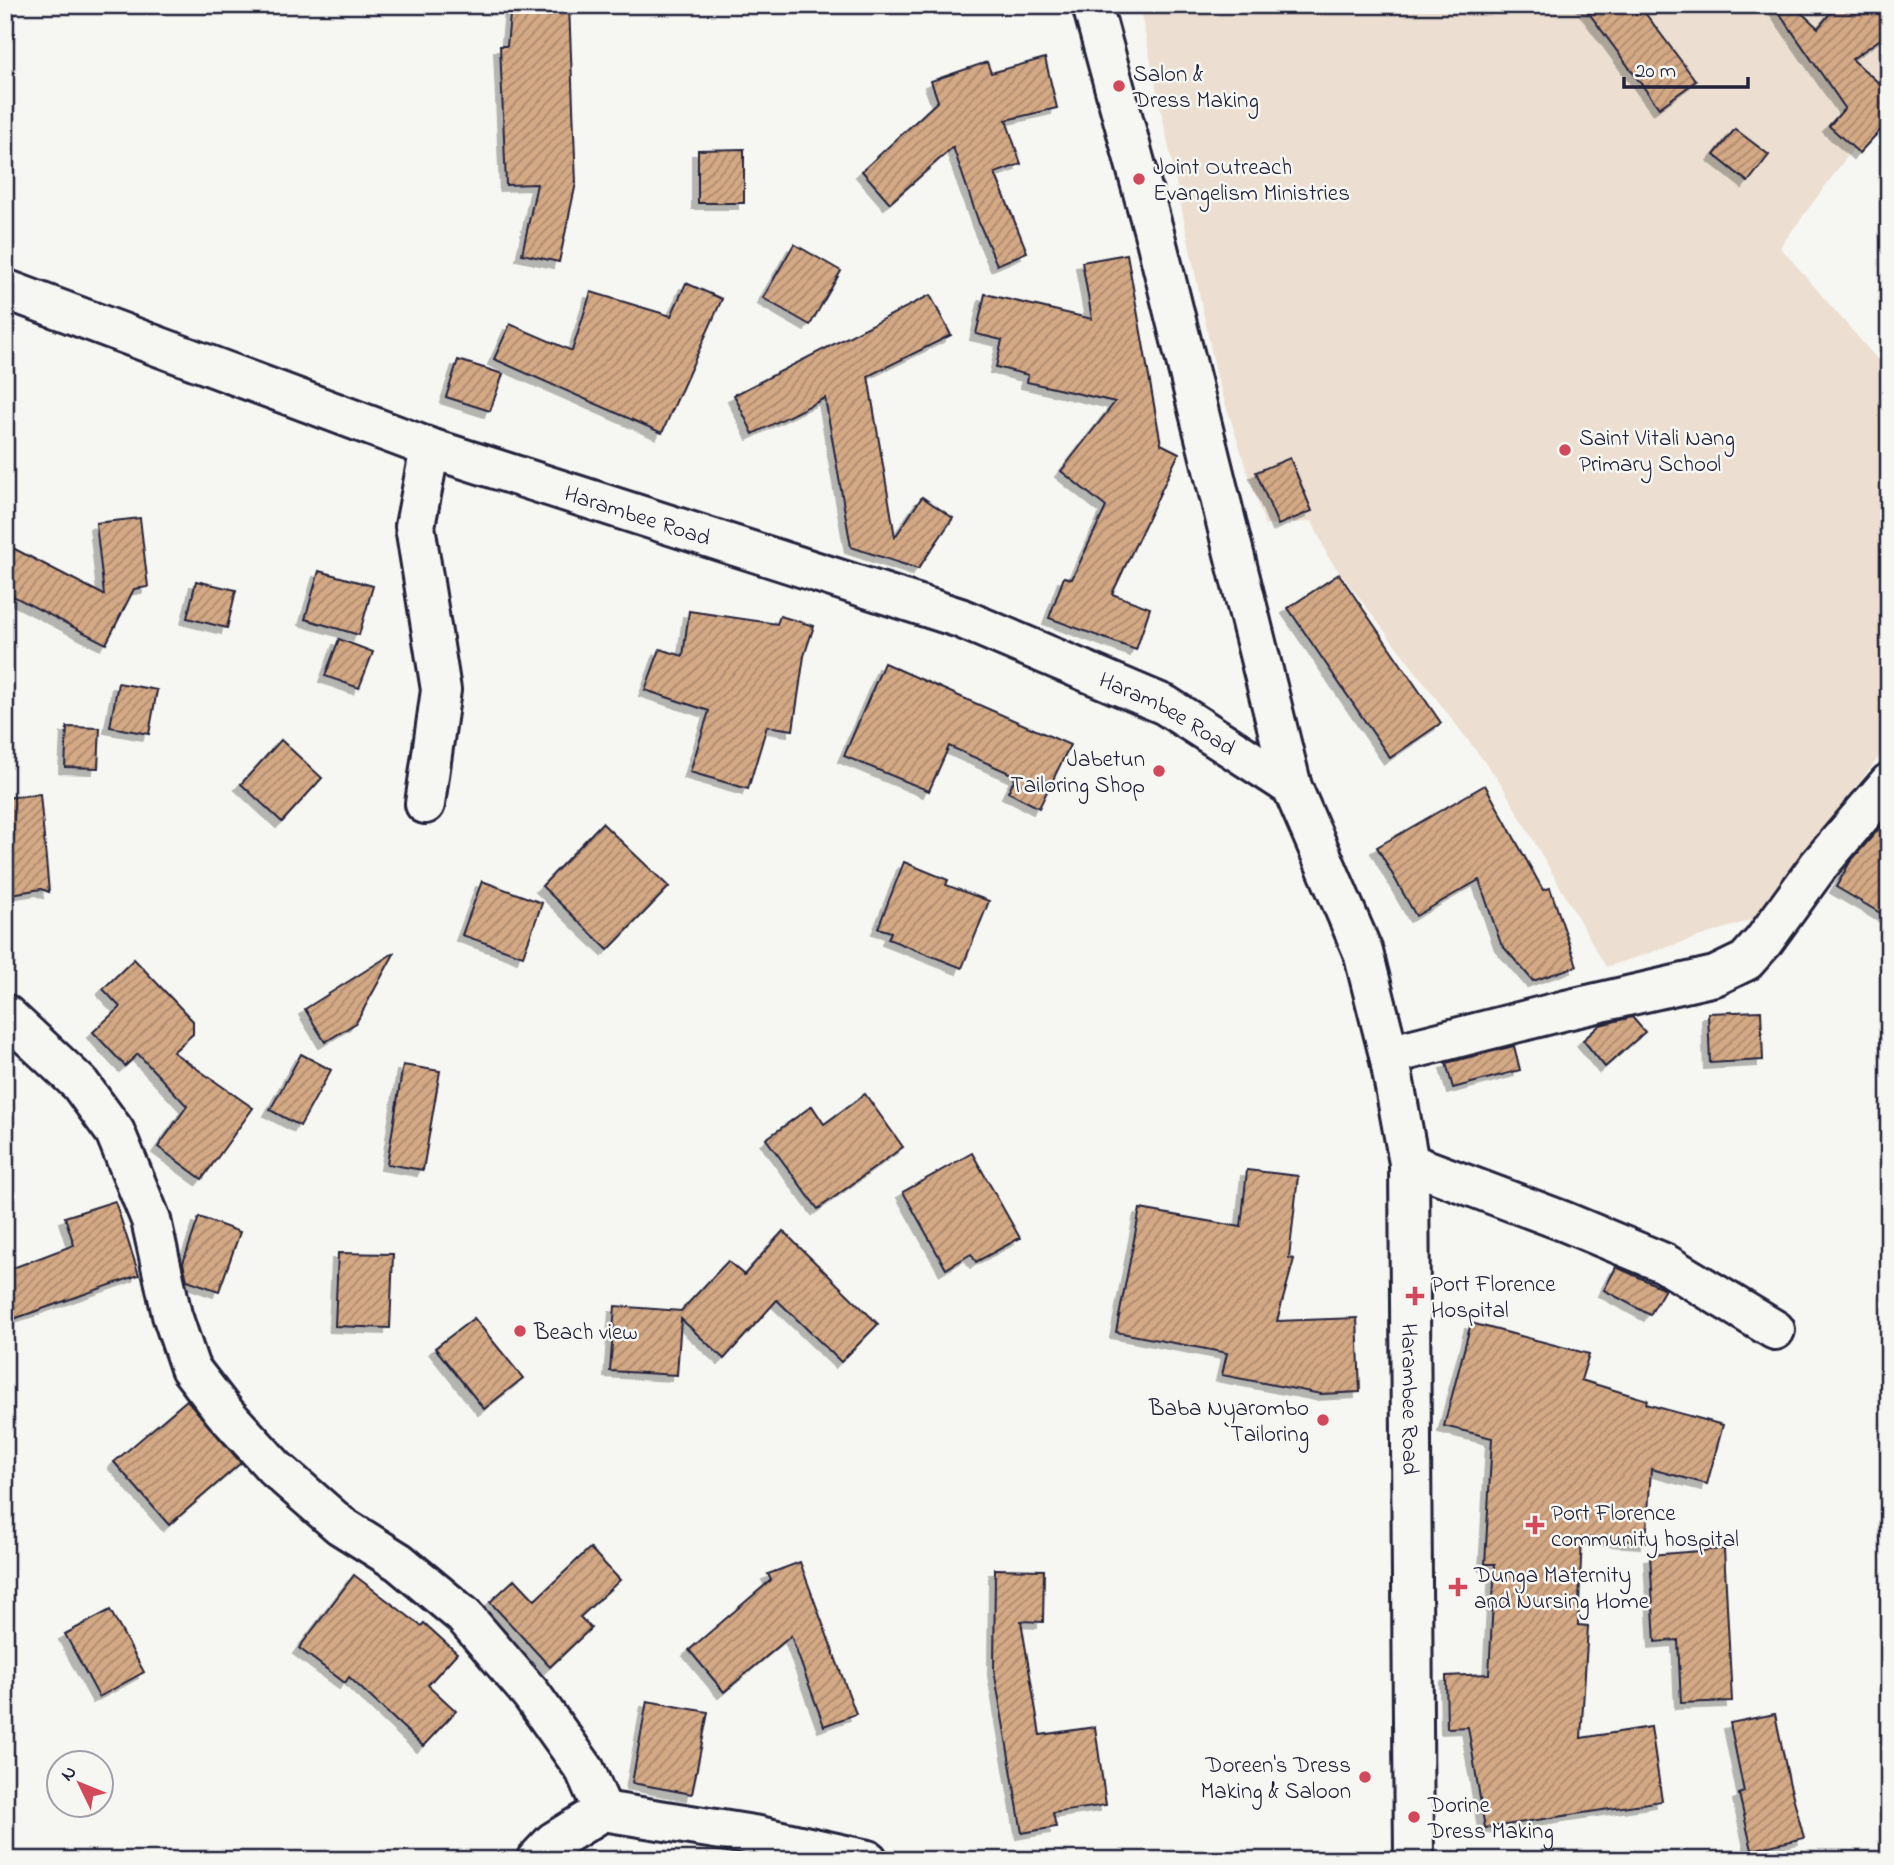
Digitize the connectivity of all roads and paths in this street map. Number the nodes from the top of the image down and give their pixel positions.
1 (1092, 5) edge
2 (5, 289) edge
3 (430, 448) junction
4 (1889, 783) edge
5 (1292, 787) junction
6 (425, 804) dead end
7 (5, 1014) edge
8 (1389, 1055) junction
9 (1409, 1163) junction
10 (1775, 1330) dead end
11 (603, 1811) junction
12 (536, 1860) edge
13 (868, 1860) edge
14 (1414, 1860) edge

1 - 5 street
2 - 3 street, Harambee Road
3 - 5 street, Harambee Road
3 - 6 street
4 - 8 street
5 - 8 street, Harambee Road
7 - 11 street
8 - 9 street, Harambee Road
9 - 10 street
9 - 14 street, Harambee Road
11 - 12 street
11 - 13 street

